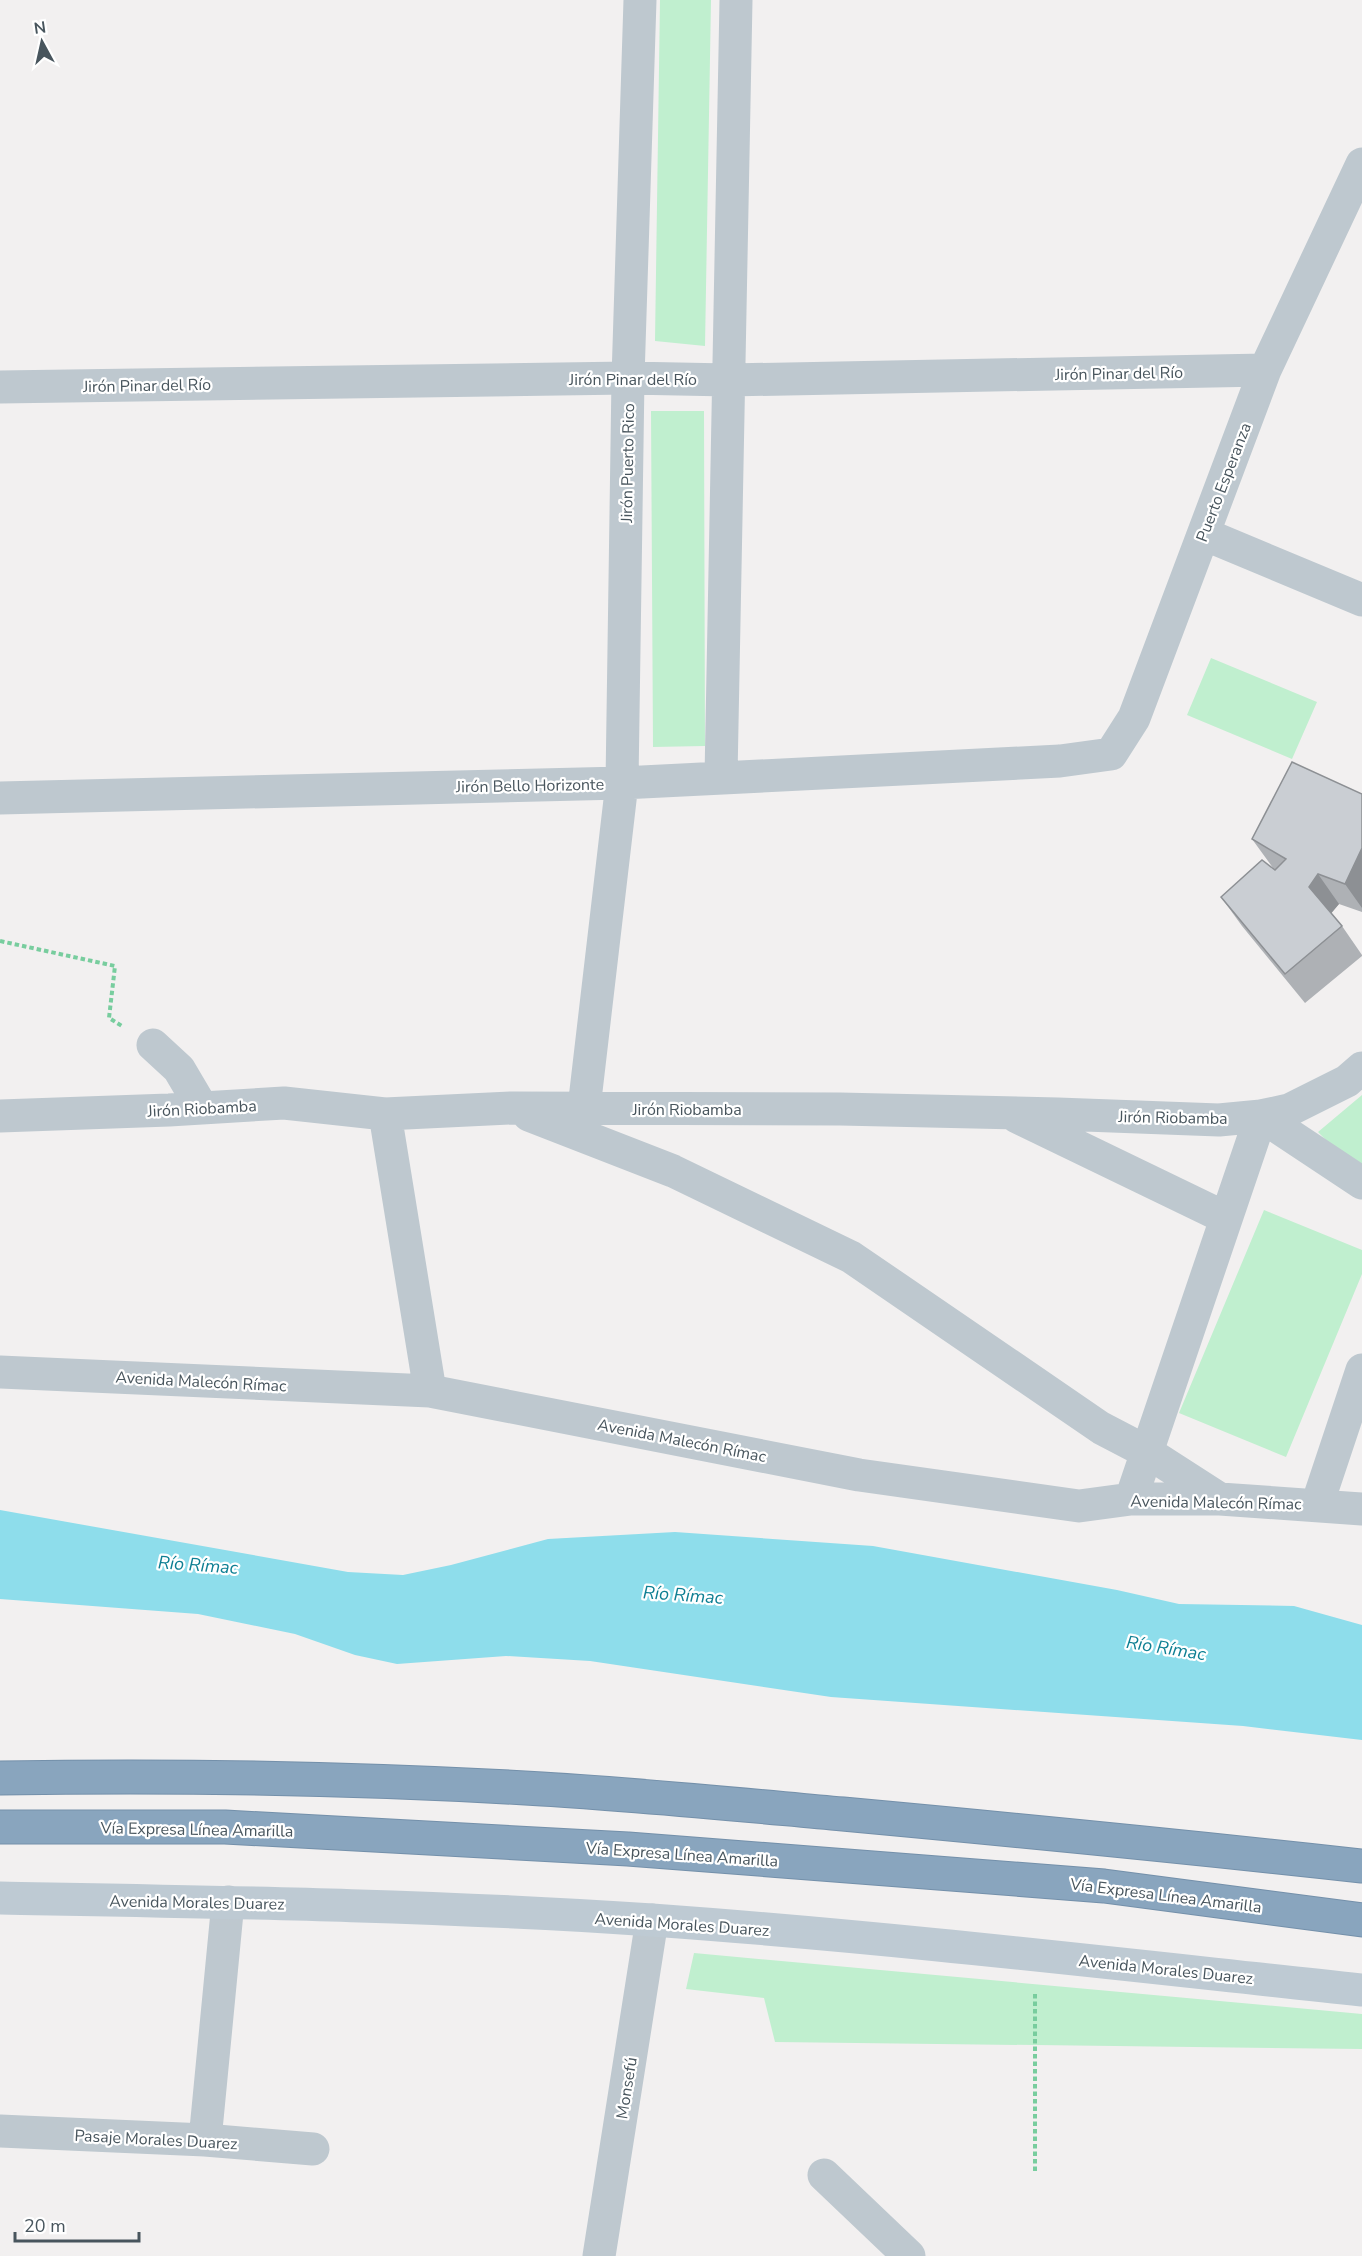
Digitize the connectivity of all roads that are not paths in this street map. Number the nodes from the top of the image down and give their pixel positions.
1 (640, 0) edge
2 (736, 0) edge
3 (1362, 164) edge
4 (1265, 370) junction
5 (628, 378) junction
6 (729, 380) junction
7 (0, 387) edge
8 (1204, 534) junction
9 (1362, 600) edge
10 (1060, 761) joint
11 (722, 777) junction
12 (622, 783) junction
13 (0, 798) edge
14 (153, 1045) road end
15 (1362, 1068) edge
16 (202, 1108) junction
17 (511, 1108) junction
18 (584, 1108) junction
19 (1008, 1113) junction
20 (385, 1114) junction
21 (0, 1116) edge
22 (1261, 1116) junction
23 (1362, 1183) edge
24 (1226, 1218) junction
25 (1362, 1370) edge
26 (0, 1372) edge
27 (430, 1391) junction
28 (1147, 1452) junction
29 (1131, 1498) junction
30 (1220, 1499) junction
31 (1317, 1504) junction
32 (1362, 1509) edge
33 (0, 1778) edge
34 (0, 1827) edge
35 (1362, 1866) edge
36 (0, 1898) edge
37 (228, 1902) junction
38 (652, 1920) junction
39 (1362, 1920) edge
40 (1362, 1990) edge
41 (0, 2132) edge
42 (205, 2140) junction
43 (313, 2149) dead end
44 (824, 2175) dead end
45 (599, 2256) edge
46 (909, 2256) edge

1 - 5 street, Jirón Puerto Rico
2 - 6 street
3 - 4 street, Puerto Esperanza
4 - 6 street, Jirón Pinar del Río
4 - 8 street, Puerto Esperanza
5 - 6 street, Jirón Pinar del Río
5 - 7 street, Jirón Pinar del Río
5 - 12 street, Jirón Puerto Rico
6 - 11 street
8 - 9 street
8 - 10 street, Puerto Esperanza
10 - 11 street, Jirón Bello Horizonte
11 - 12 street, Jirón Bello Horizonte
12 - 13 street, Jirón Bello Horizonte
12 - 18 street, Jirón Puerto Rico
14 - 16 street
15 - 22 street, Jirón Riobamba
16 - 20 street, Jirón Riobamba
16 - 21 street, Jirón Riobamba
17 - 18 street, Jirón Riobamba
17 - 20 street, Jirón Riobamba
17 - 28 street
18 - 19 street, Jirón Riobamba
19 - 22 street, Jirón Riobamba
19 - 24 street
20 - 27 street
22 - 23 street
22 - 24 street
24 - 28 street
25 - 31 street
26 - 27 street, Avenida Malecón Rímac
27 - 29 street, Avenida Malecón Rímac
28 - 29 street
28 - 30 street
29 - 30 street, Avenida Malecón Rímac
30 - 31 street, Avenida Malecón Rímac
31 - 32 street, Avenida Malecón Rímac
33 - 35 highway
34 - 39 highway, Vía Expresa Línea Amarilla
36 - 37 street, Avenida Morales Duarez
37 - 38 street, Avenida Morales Duarez
37 - 42 street
38 - 40 street, Avenida Morales Duarez
38 - 45 street, Monsefú
41 - 42 street, Pasaje Morales Duarez
42 - 43 street, Pasaje Morales Duarez
44 - 46 street

